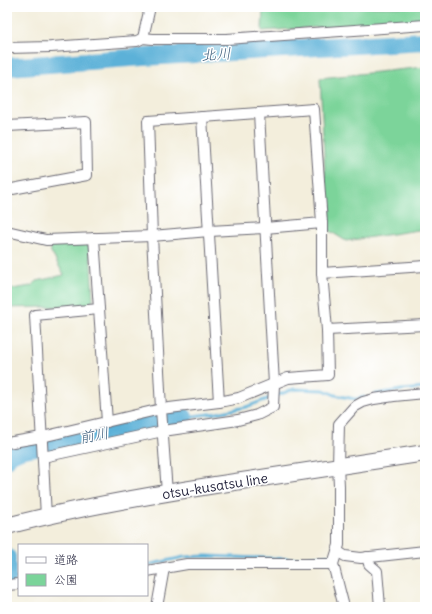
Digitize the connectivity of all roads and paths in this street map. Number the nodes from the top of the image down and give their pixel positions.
1 (150, 7) edge
2 (425, 25) edge
3 (143, 38) junction
4 (7, 48) edge
5 (259, 113) junction
6 (202, 117) junction
7 (7, 126) edge
8 (7, 190) edge
9 (322, 223) junction
10 (265, 228) junction
11 (7, 231) edge
12 (209, 231) junction
13 (152, 236) junction
14 (94, 238) junction
15 (425, 266) edge
16 (322, 273) junction
17 (99, 309) junction
18 (425, 325) edge
19 (327, 330) junction
20 (274, 384) junction
21 (425, 393) edge
22 (219, 402) junction
23 (161, 409) junction
24 (107, 422) junction
25 (163, 431) junction
26 (42, 439) junction
27 (7, 443) edge
28 (43, 454) junction
29 (425, 454) edge
30 (338, 466) junction
31 (167, 493) junction
32 (46, 516) junction
33 (7, 526) edge
34 (337, 551) junction
35 (425, 551) edge
36 (367, 557) junction
37 (333, 564) junction
38 (164, 568) junction
39 (148, 571) edge
40 (18, 584) edge
41 (7, 585) edge
42 (157, 607) edge
43 (344, 607) edge
44 (380, 607) edge

1 - 3 street
2 - 3 street
3 - 4 street
5 - 6 street
5 - 9 street
5 - 10 street
6 - 12 street
6 - 13 street
7 - 8 street
9 - 10 street
9 - 16 street
10 - 12 street
10 - 20 street
11 - 14 street
12 - 13 street
12 - 22 street
13 - 14 street
13 - 23 street
14 - 17 street
15 - 16 street
16 - 19 street
17 - 24 street
17 - 26 street
18 - 19 street
19 - 20 street
20 - 22 street
20 - 25 street
21 - 30 street
22 - 23 street
23 - 24 street
23 - 25 street
24 - 26 street
25 - 28 street
25 - 31 street
26 - 27 street
26 - 28 street
28 - 32 street
29 - 30 main road, otsu-kusatsu line
30 - 31 main road, otsu-kusatsu line
30 - 34 street
31 - 32 main road, otsu-kusatsu line
32 - 33 main road, otsu-kusatsu line
34 - 36 street
34 - 37 street
35 - 36 street
36 - 44 street
37 - 38 street
37 - 43 street
38 - 39 street
38 - 42 street
40 - 41 street

